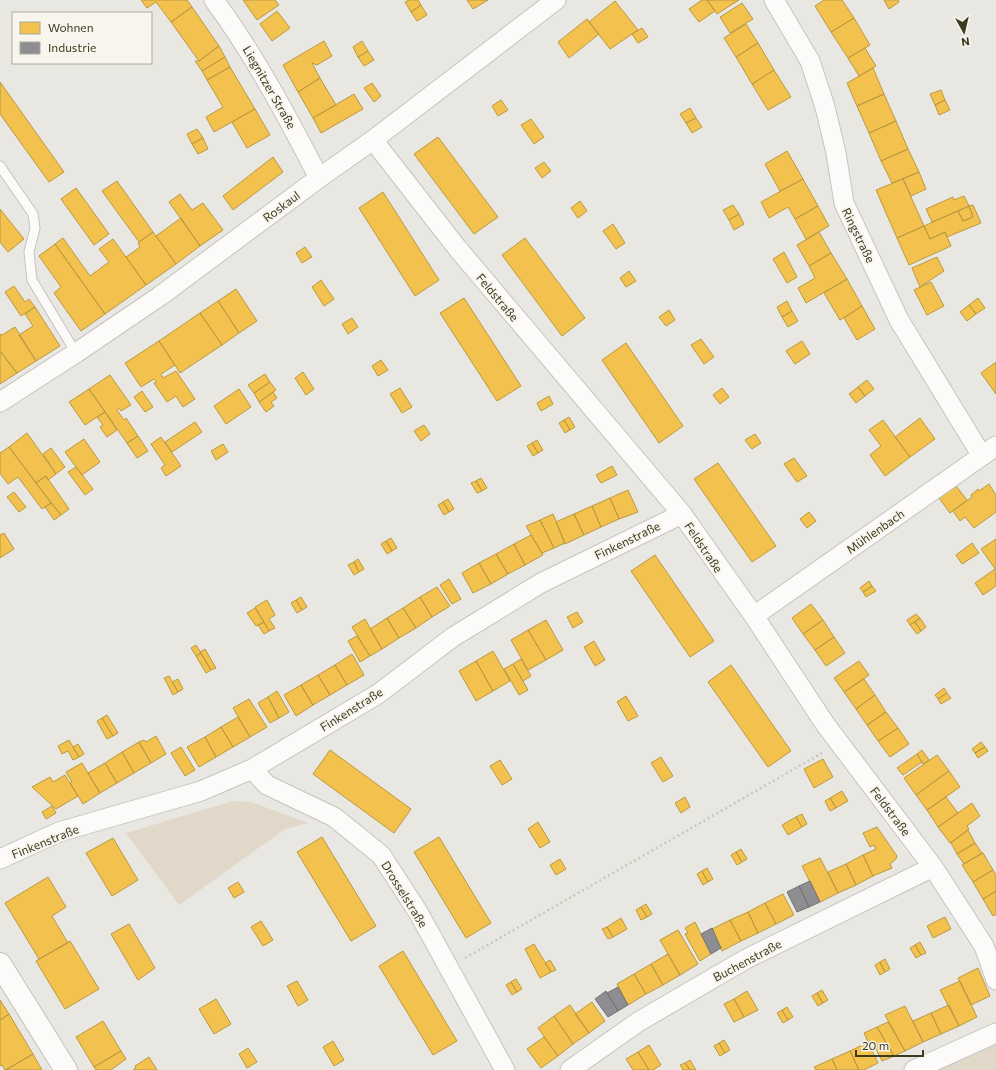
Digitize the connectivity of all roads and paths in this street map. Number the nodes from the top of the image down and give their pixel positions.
1 (214, 0) edge
2 (556, 0) edge
3 (774, 0) edge
4 (532, 7) edge
5 (373, 140) junction
6 (0, 166) edge
7 (319, 178) junction
8 (76, 353) junction
9 (0, 402) edge
10 (989, 451) edge
11 (682, 514) junction
12 (754, 616) junction
13 (840, 743) junction
14 (252, 769) junction
15 (0, 859) edge
16 (933, 867) junction
17 (0, 964) edge
18 (449, 967) junction
19 (996, 980) edge
20 (996, 1033) edge
21 (66, 1070) edge
22 (505, 1070) edge
23 (570, 1070) edge
24 (914, 1070) edge

1 - 7 street, Liegnitzer Straße
2 - 4 street, Roskaul
3 - 10 street, Ringstraße
4 - 5 street, Roskaul
5 - 7 street, Roskaul
5 - 11 street, Feldstraße
6 - 8 lane
7 - 8 street, Roskaul
8 - 9 street, Roskaul
10 - 12 street, Mühlenbach
11 - 12 street, Feldstraße
11 - 14 street, Finkenstraße
12 - 13 street, Feldstraße
13 - 16 street, Feldstraße
13 - 18 path
14 - 15 street, Finkenstraße
14 - 18 street, Drosselstraße
16 - 19 street, Feldstraße
16 - 23 street, Buchenstraße
17 - 21 street
18 - 22 street, Drosselstraße
20 - 24 street

